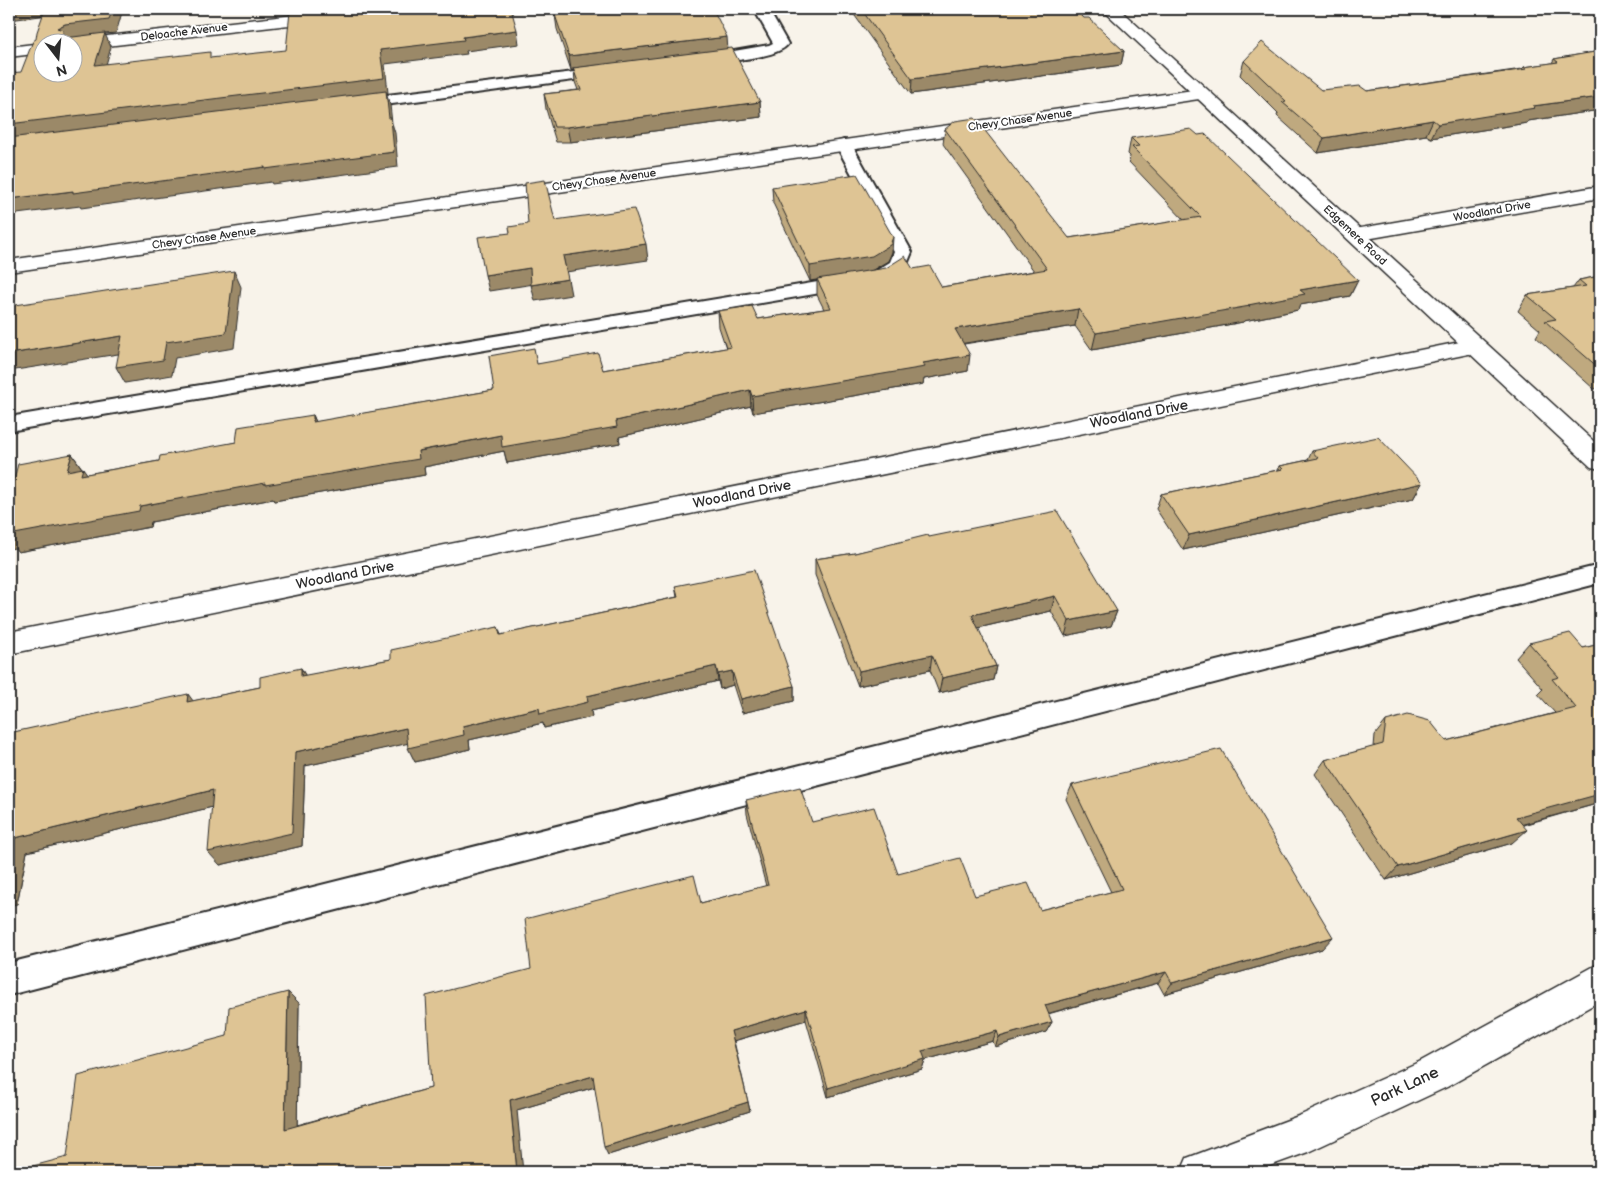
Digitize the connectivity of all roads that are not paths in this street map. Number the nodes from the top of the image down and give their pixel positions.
1 (384, 9) edge
2 (762, 9) edge
3 (1110, 9) edge
4 (82, 44) edge
5 (32, 49) edge
6 (9, 52) edge
7 (693, 61) edge
8 (625, 70) edge
9 (1200, 94) junction
10 (344, 105) edge
11 (844, 145) junction
12 (1600, 192) edge
13 (1355, 235) junction
14 (9, 266) edge
15 (1475, 346) junction
16 (9, 424) edge
17 (1600, 461) edge
18 (1600, 574) edge
19 (9, 643) edge
20 (9, 979) edge
21 (1600, 980) edge
22 (1201, 1172) edge

1 - 4 street, Deloache Avenue
2 - 7 lane
3 - 9 street, Edgemere Road
5 - 6 street
8 - 10 lane
9 - 11 street, Chevy Chase Avenue
9 - 13 street, Edgemere Road
11 - 14 street, Chevy Chase Avenue
11 - 16 lane
12 - 13 street, Woodland Drive
13 - 15 street, Edgemere Road
15 - 17 street, Edgemere Road
15 - 19 street, Woodland Drive
18 - 20 lane
21 - 22 street, Park Lane

